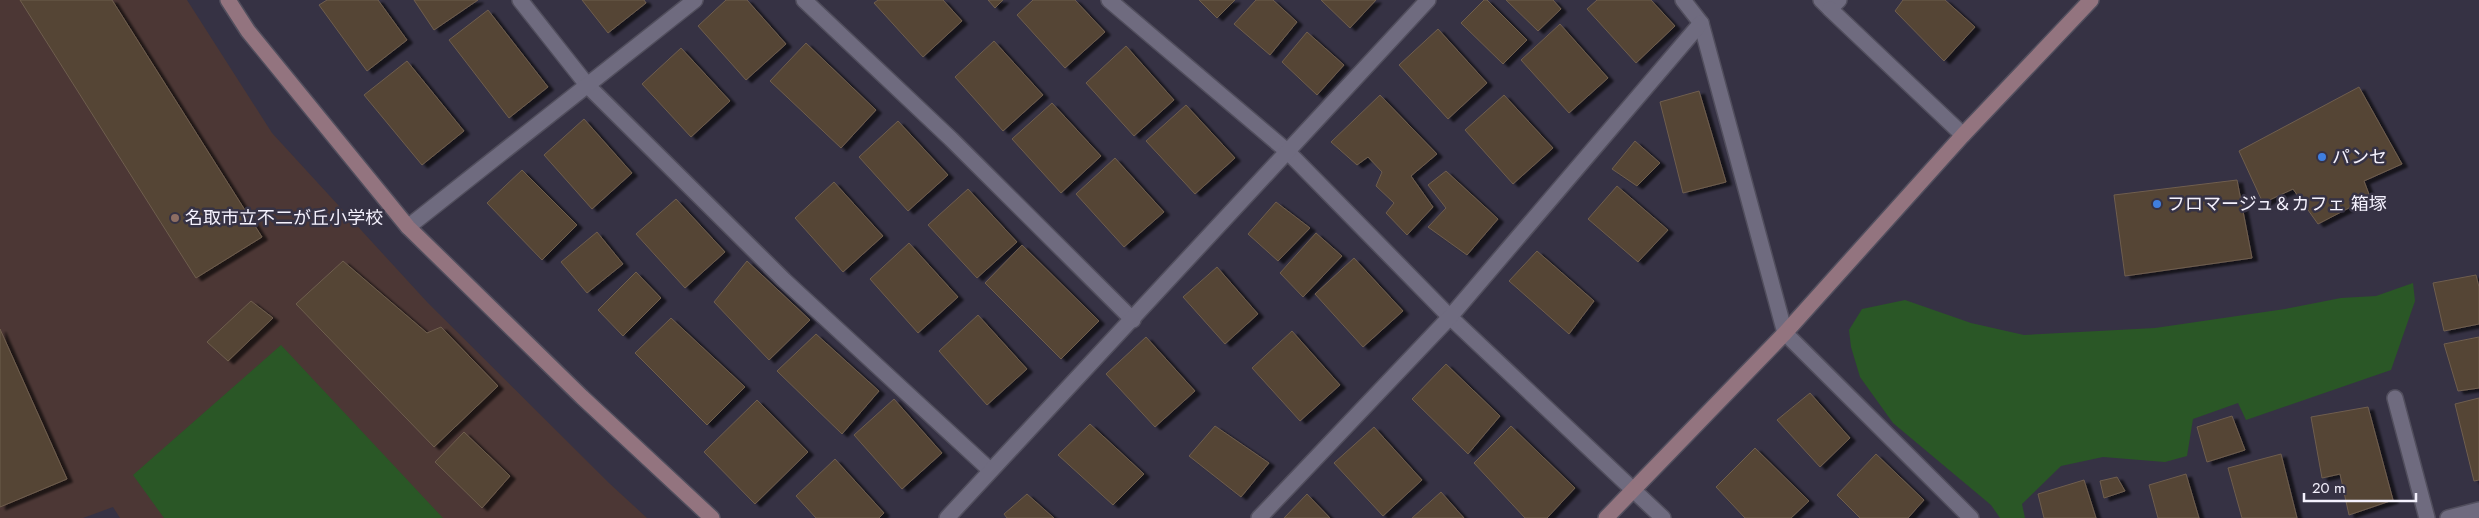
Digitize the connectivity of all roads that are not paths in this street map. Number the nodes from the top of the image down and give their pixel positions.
1 (228, 0) edge
2 (520, 0) edge
3 (695, 0) edge
4 (804, 0) edge
5 (1109, 0) edge
6 (1683, 0) edge
7 (1425, 1) edge
8 (2088, 1) edge
9 (1830, 3) edge
10 (1701, 24) junction
11 (588, 86) junction
12 (1963, 135) junction
13 (1287, 151) junction
14 (408, 227) junction
15 (1450, 317) junction
16 (1133, 320) junction
17 (1784, 334) junction
18 (2395, 398) dead end
19 (990, 470) junction
20 (1632, 490) junction
21 (2479, 510) edge
22 (712, 518) edge
23 (946, 518) edge
24 (1259, 518) edge
25 (1606, 518) edge
26 (1663, 518) edge
27 (1970, 518) edge
28 (2427, 518) edge
29 (2448, 518) edge

1 - 14 street
2 - 11 street
3 - 11 street
4 - 16 street
5 - 13 street
6 - 10 street
7 - 13 street
8 - 12 street
9 - 12 street
10 - 15 street
10 - 17 street
11 - 14 street
11 - 19 street
12 - 17 street
13 - 15 street
13 - 16 street
14 - 22 street
15 - 20 street
15 - 24 street
16 - 19 street
17 - 20 street
17 - 27 street
18 - 28 street
19 - 23 street
20 - 25 street
20 - 26 street
21 - 29 street

